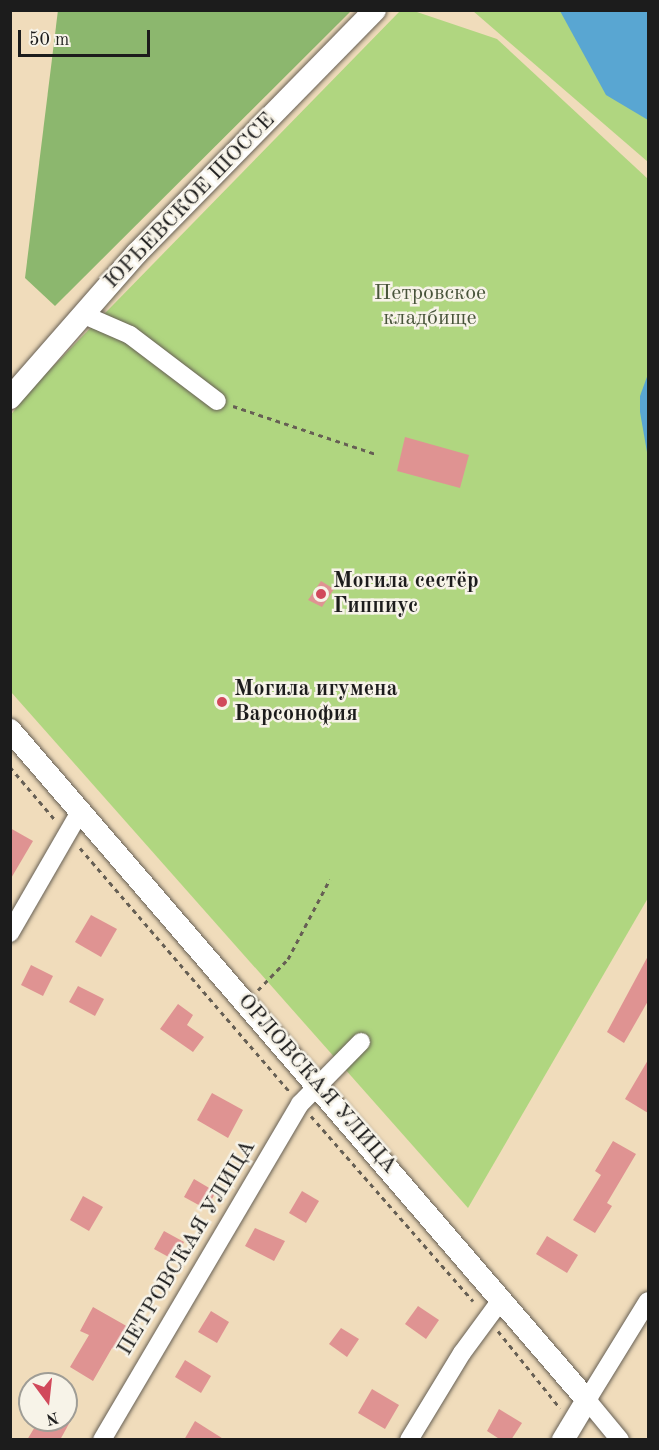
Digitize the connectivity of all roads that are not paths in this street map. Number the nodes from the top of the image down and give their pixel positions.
1 (375, 10) edge
2 (82, 314) junction
3 (10, 398) edge
4 (217, 401) road end
5 (10, 730) edge
6 (81, 810) junction
7 (10, 933) edge
8 (361, 1042) dead end
9 (318, 1084) junction
10 (501, 1299) junction
11 (648, 1301) edge
12 (587, 1400) junction
13 (102, 1440) edge
14 (409, 1440) edge
15 (563, 1440) edge
16 (620, 1440) edge

1 - 2 main road, ЮРЬЕВСКОЕ ШОССЕ
2 - 3 main road, ЮРЬЕВСКОЕ ШОССЕ
2 - 4 street
5 - 6 main road, ОРЛОВСКАЯ УЛИЦА
6 - 7 street
6 - 9 main road, ОРЛОВСКАЯ УЛИЦА
8 - 9 street, ПЕТРОВСКАЯ УЛИЦА
9 - 10 main road, ОРЛОВСКАЯ УЛИЦА
9 - 13 street, ПЕТРОВСКАЯ УЛИЦА
10 - 12 main road, ОРЛОВСКАЯ УЛИЦА
10 - 14 street
11 - 12 street
12 - 15 main road
12 - 16 street, ОРЛОВСКАЯ УЛИЦА

